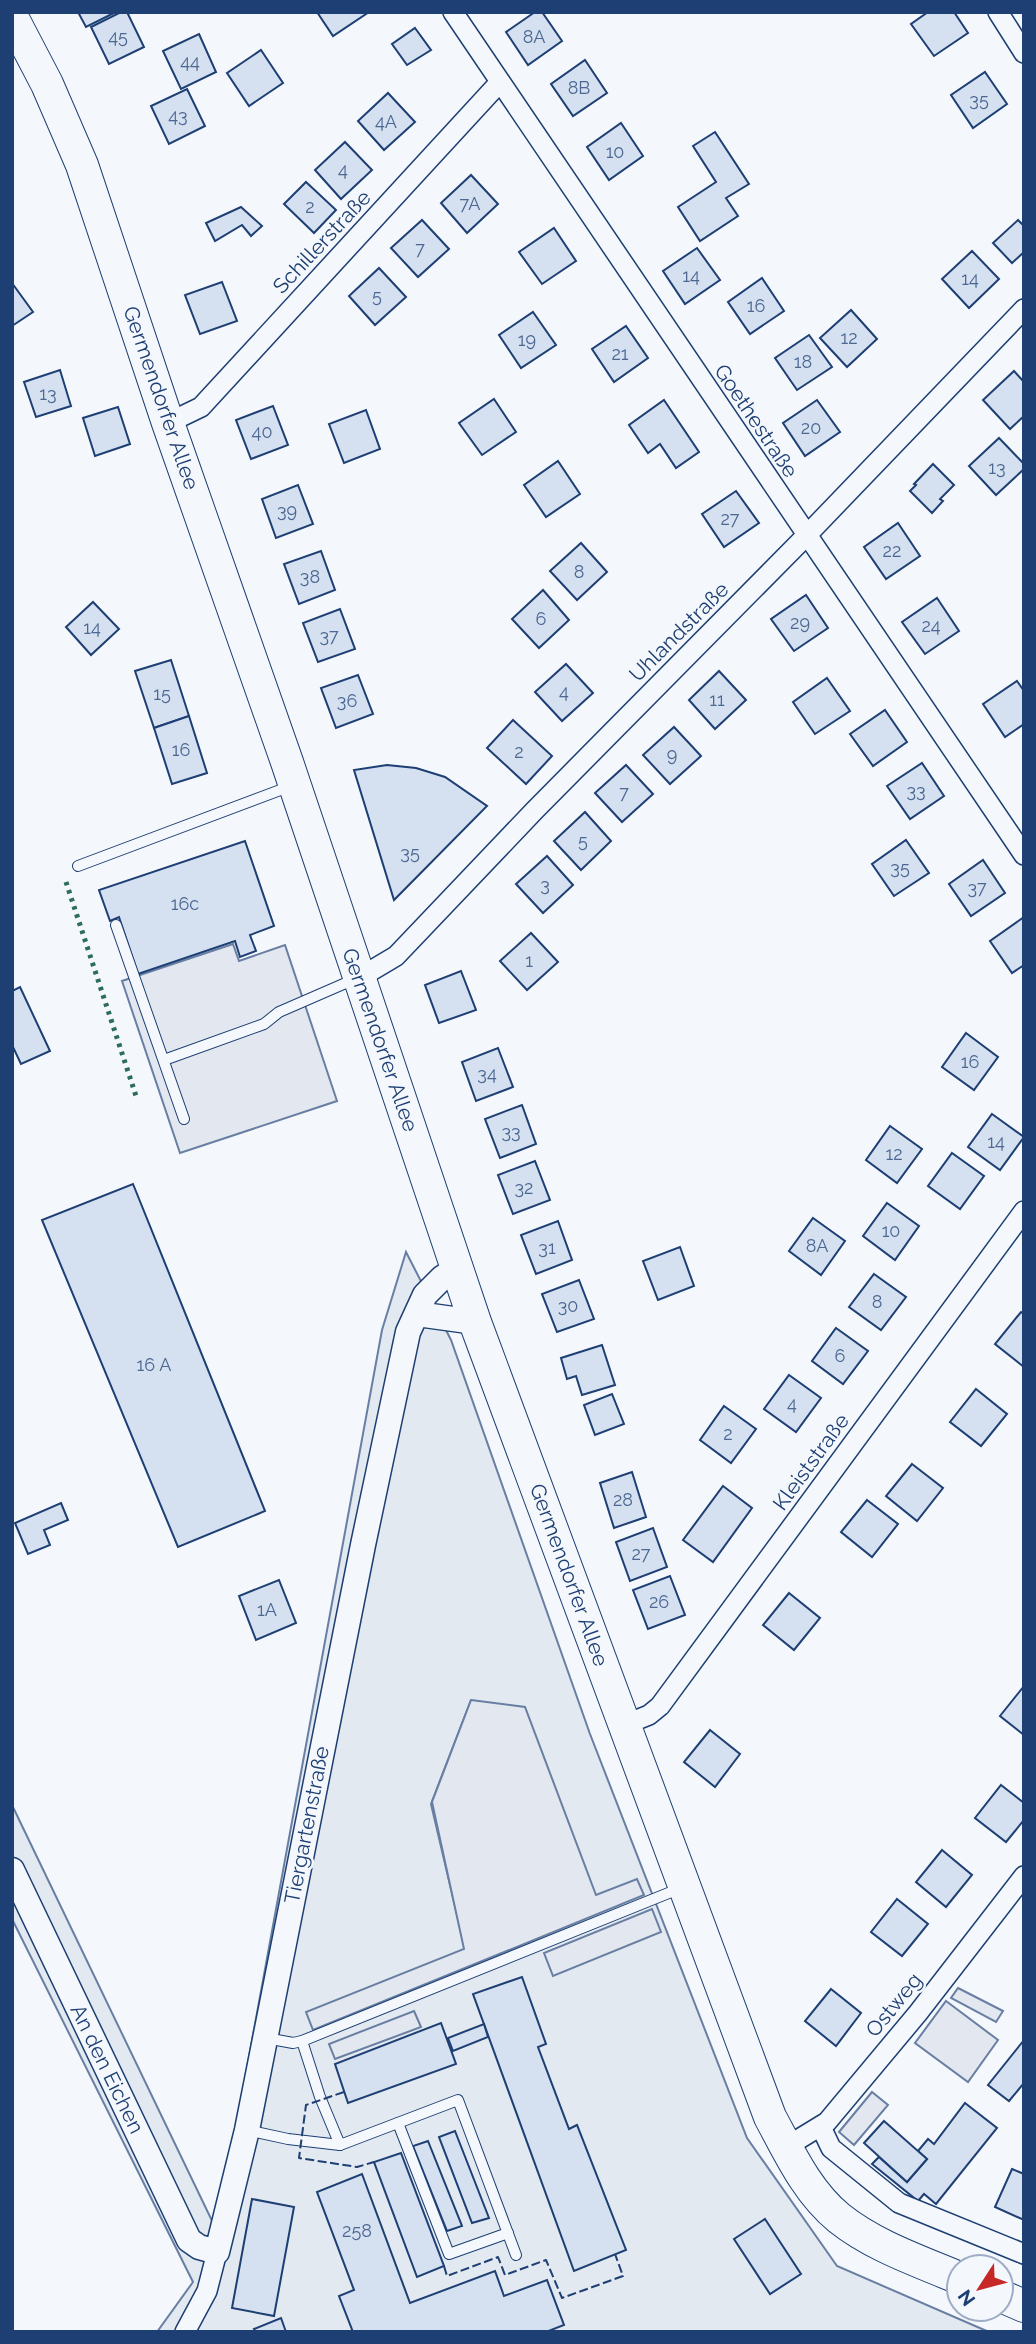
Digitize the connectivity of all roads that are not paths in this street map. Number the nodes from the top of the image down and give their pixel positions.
1 (453, 12) edge
2 (998, 12) edge
3 (12, 17) edge
4 (1024, 53) edge
5 (500, 82) junction
6 (1024, 309) edge
7 (168, 422) junction
8 (806, 536) junction
9 (295, 785) junction
10 (1024, 855) edge
11 (78, 866) dead end
12 (116, 925) dead end
13 (359, 978) junction
14 (164, 1060) junction
15 (184, 1119) dead end
16 (1024, 1211) edge
17 (457, 1268) junction
18 (417, 1314) junction
19 (475, 1322) junction
20 (624, 1725) junction
21 (12, 1870) edge
22 (1024, 1875) edge
23 (683, 1887) junction
24 (265, 2038) junction
25 (302, 2041) junction
26 (398, 2123) junction
27 (821, 2127) junction
28 (247, 2130) junction
29 (340, 2145) junction
30 (786, 2147) junction
31 (508, 2232) junction
32 (217, 2252) junction
33 (1024, 2254) edge
34 (516, 2255) dead end
35 (945, 2272) edge
36 (185, 2332) edge

1 - 5 street, Goethestraße
2 - 4 street
3 - 7 main road, Germendorfer Allee
5 - 7 street, Schillerstraße
5 - 8 street, Goethestraße
6 - 8 street, Uhlandstraße
7 - 9 main road, Germendorfer Allee
8 - 10 street, Goethestraße
8 - 13 street, Uhlandstraße
9 - 11 lane
9 - 13 main road, Germendorfer Allee
12 - 14 lane
13 - 14 lane
13 - 17 main road, Germendorfer Allee
14 - 15 lane
16 - 20 street, Kleiststraße
17 - 18 street, Tiergartenstraße
17 - 19 main road, Germendorfer Allee
18 - 19 street
18 - 24 street, Tiergartenstraße
19 - 20 main road, Germendorfer Allee
20 - 23 main road, Germendorfer Allee
21 - 32 street, An den Eichen
22 - 27 street, Ostweg
23 - 25 lane
23 - 30 main road, Germendorfer Allee
24 - 25 lane
24 - 28 street, Tiergartenstraße
25 - 29 lane
26 - 29 lane
26 - 31 lane
26 - 31 lane
27 - 30 street, Ostweg
27 - 33 street
28 - 29 lane
28 - 32 street, Tiergartenstraße
30 - 35 main road, Germendorfer Allee
31 - 34 lane
32 - 36 street, Tiergartenstraße

